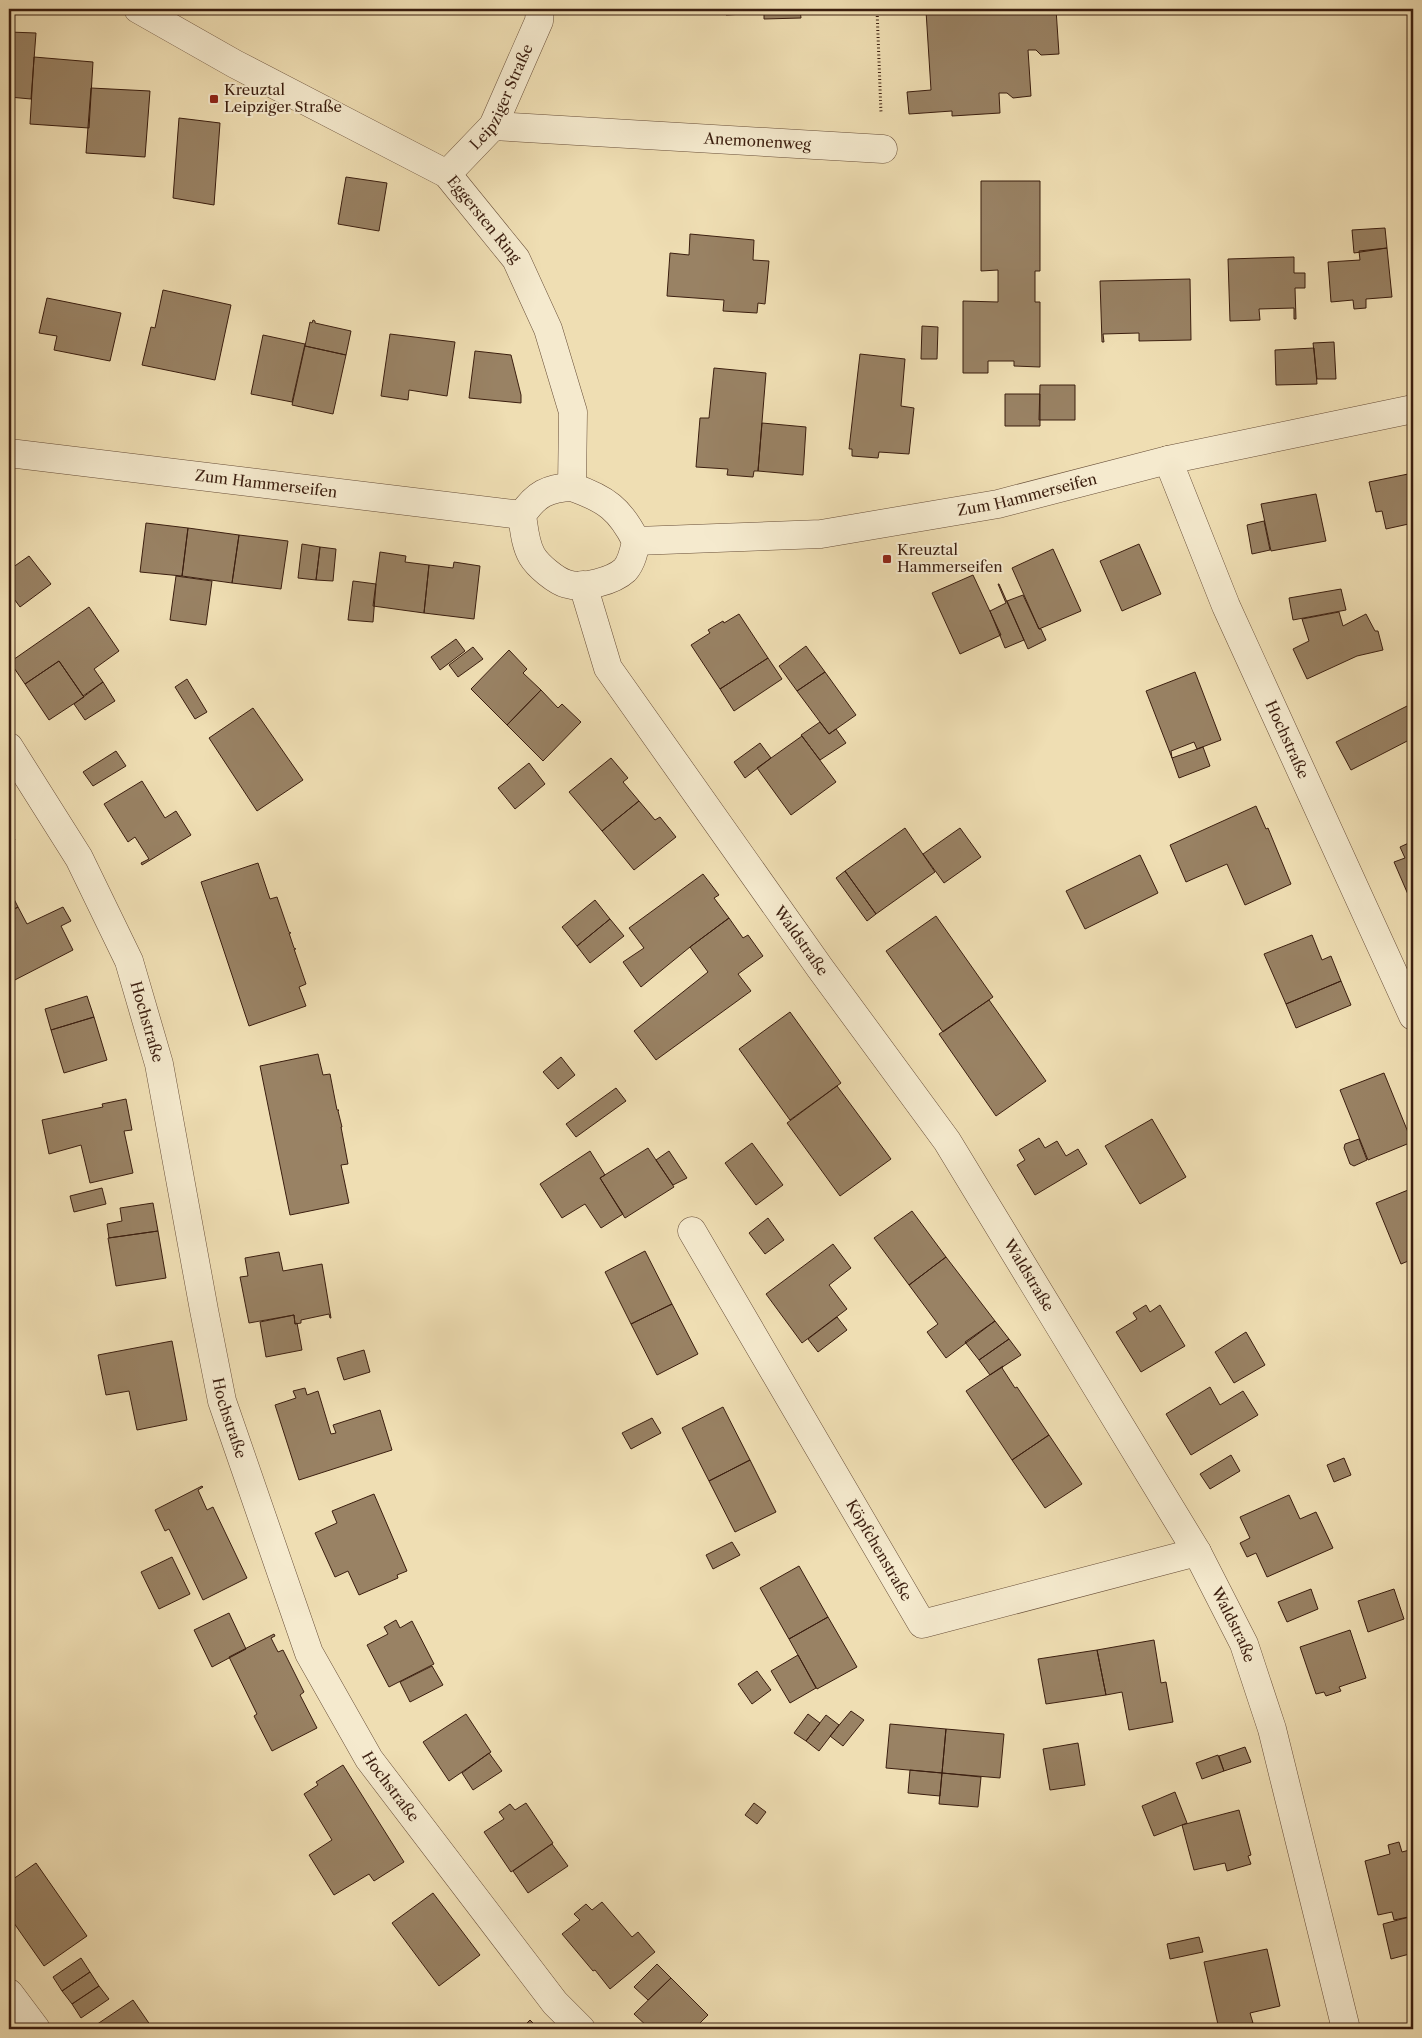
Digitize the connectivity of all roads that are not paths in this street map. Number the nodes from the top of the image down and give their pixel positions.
1 (138, 9) edge
2 (540, 9) edge
3 (493, 126) junction
4 (883, 149) road end
5 (447, 174) junction
6 (1413, 409) edge
7 (9, 452) edge
8 (1168, 460) junction
9 (572, 487) junction
10 (522, 515) junction
11 (636, 541) junction
12 (583, 585) junction
13 (9, 747) edge
14 (1413, 1016) edge
15 (692, 1231) dead end
16 (1197, 1552) junction
17 (9, 1993) edge
18 (36, 2029) edge
19 (581, 2029) edge
20 (1346, 2029) edge

1 - 5 street, Eggersten Ring
2 - 3 street, Leipziger Straße
3 - 4 street, Anemonenweg
3 - 5 street, Leipziger Straße
5 - 9 street, Eggersten Ring
6 - 8 street, Zum Hammerseifen
7 - 10 street, Zum Hammerseifen
8 - 11 street, Zum Hammerseifen
8 - 14 street, Hochstraße
9 - 10 street
9 - 11 street
10 - 12 street
11 - 12 street
12 - 16 street, Waldstraße
13 - 19 street, Hochstraße
15 - 16 street, Köpfchenstraße
16 - 20 street, Waldstraße
17 - 18 street

